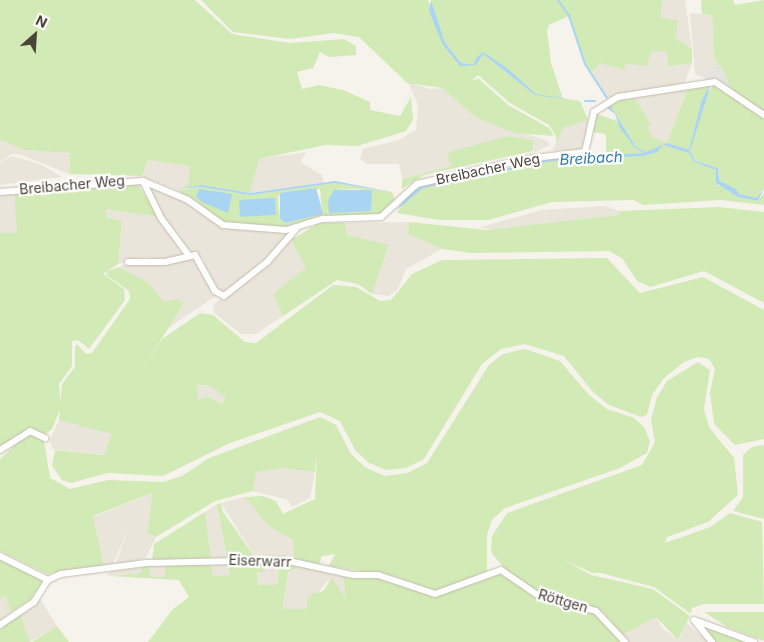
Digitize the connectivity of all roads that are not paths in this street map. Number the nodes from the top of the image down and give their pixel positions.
1 (764, 115) edge
2 (143, 181) junction
3 (0, 192) edge
4 (296, 229) junction
5 (187, 253) junction
6 (128, 262) dead end
7 (46, 438) dead end
8 (0, 450) edge
9 (0, 556) edge
10 (495, 570) joint
11 (48, 580) junction
12 (0, 625) edge
13 (625, 642) edge
14 (712, 642) edge
15 (754, 642) edge

1 - 4 street, Breibacher Weg
2 - 3 street, Breibacher Weg
2 - 4 street, Breibacher Weg
2 - 5 street, Breibacher Weg
4 - 5 street, Breibacher Weg
5 - 6 street
7 - 8 street
9 - 11 street
10 - 11 street, Eiserwarr
10 - 13 street, Röttgen
11 - 12 street
14 - 15 street

